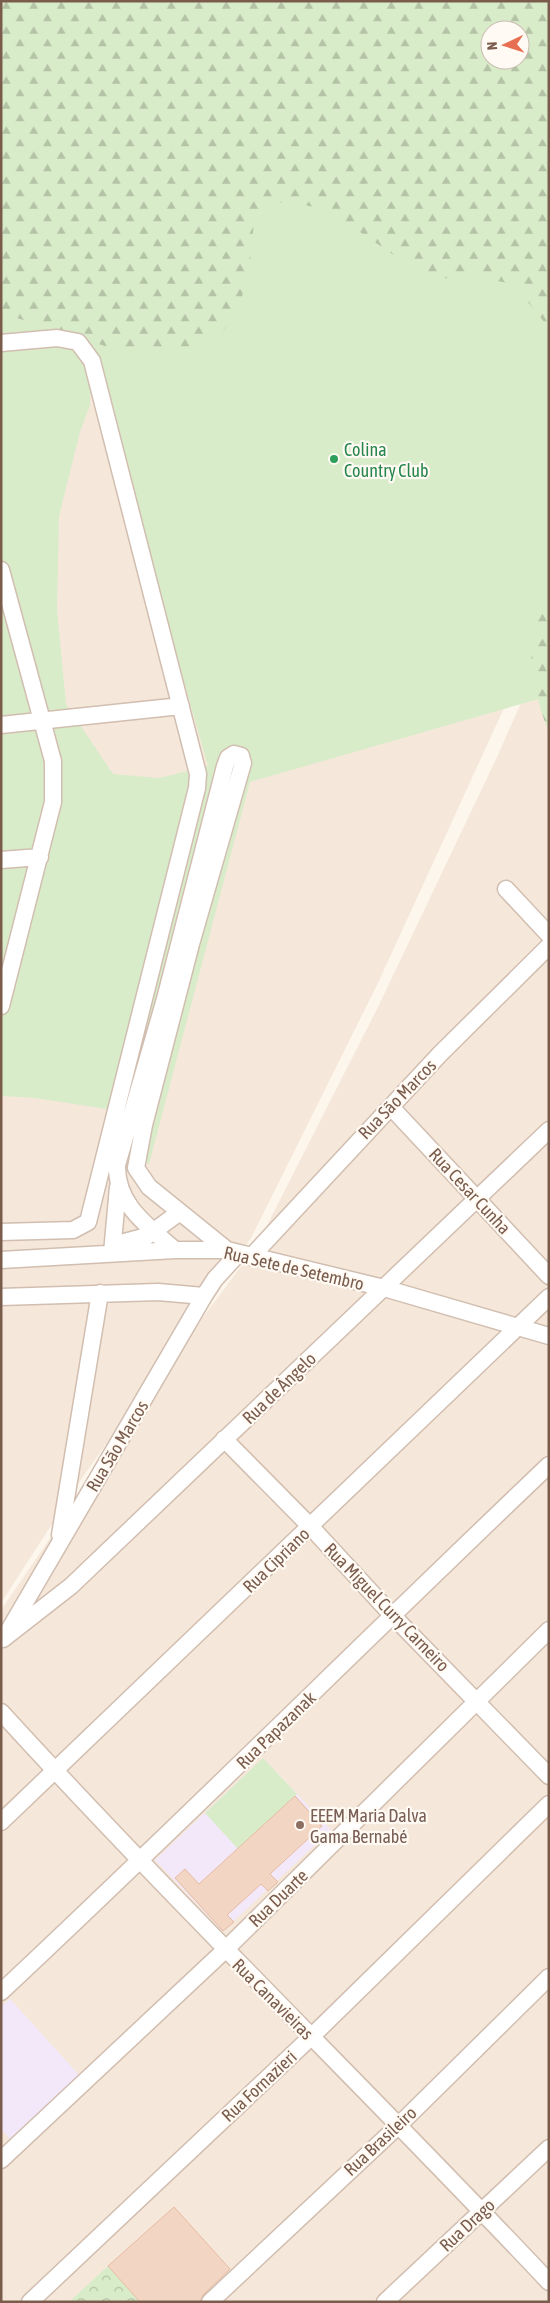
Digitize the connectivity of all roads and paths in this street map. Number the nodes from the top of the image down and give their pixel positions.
1 (1, 343) edge
2 (1, 570) edge
3 (6, 602) edge
4 (181, 706) junction
5 (41, 720) junction
6 (1, 725) edge
7 (40, 857) junction
8 (1, 860) edge
9 (506, 890) dead end
10 (549, 935) edge
11 (549, 946) edge
12 (1, 1006) edge
13 (391, 1107) junction
14 (549, 1130) edge
15 (118, 1182) junction
16 (477, 1198) junction
17 (180, 1212) junction
18 (1, 1232) edge
19 (155, 1232) junction
20 (112, 1249) junction
21 (175, 1250) junction
22 (239, 1254) junction
23 (1, 1260) edge
24 (549, 1276) edge
25 (384, 1288) junction
26 (100, 1293) junction
27 (204, 1296) junction
28 (1, 1297) edge
29 (549, 1297) edge
30 (519, 1326) junction
31 (549, 1336) edge
32 (224, 1439) junction
33 (549, 1465) edge
34 (311, 1527) junction
35 (59, 1543) junction
36 (392, 1615) junction
37 (549, 1630) edge
38 (2, 1641) edge
39 (478, 1700) junction
40 (1, 1712) edge
41 (54, 1770) junction
42 (549, 1776) edge
43 (549, 1804) edge
44 (1, 1822) edge
45 (141, 1861) junction
46 (225, 1950) junction
47 (549, 1977) edge
48 (1, 1992) edge
49 (310, 2037) junction
50 (398, 2125) junction
51 (549, 2148) edge
52 (4, 2152) edge
53 (482, 2211) junction
54 (549, 2282) edge
55 (30, 2302) edge
56 (210, 2302) edge
57 (386, 2302) edge

1 - 4 street
2 - 3 street
3 - 5 street
4 - 5 street
4 - 18 street
5 - 6 street
5 - 7 street
7 - 8 street
7 - 12 street
9 - 10 street
11 - 13 street, Rua São Marcos
13 - 16 street, Rua Cesar Cunha
13 - 22 street, Rua São Marcos
14 - 16 street, Rua de Ângelo
15 - 17 street
15 - 19 street
15 - 20 street
16 - 24 street, Rua Cesar Cunha
16 - 25 street, Rua de Ângelo
17 - 19 street
17 - 22 street
19 - 20 street
19 - 21 street
20 - 21 street, Rua Sete de Setembro
20 - 23 street, Rua Sete de Setembro
21 - 22 street, Rua Sete de Setembro
22 - 25 street, Rua Sete de Setembro
22 - 27 street, Rua São Marcos
25 - 30 street, Rua Sete de Setembro
25 - 32 street, Rua de Ângelo
26 - 27 street
26 - 28 street
26 - 35 street
27 - 35 street, Rua São Marcos
29 - 30 street, Rua Cipriano
30 - 31 street, Rua Sete de Setembro
30 - 34 street, Rua Cipriano
32 - 34 street, Rua Miguel Curry Carneiro
32 - 38 street, Rua de Ângelo
33 - 36 street, Rua Papazanak
34 - 36 street, Rua Miguel Curry Carneiro
34 - 41 street, Rua Cipriano
35 - 38 street, Rua São Marcos
36 - 39 street, Rua Miguel Curry Carneiro
36 - 45 street, Rua Papazanak
37 - 39 street, Rua Duarte
39 - 42 street, Rua Miguel Curry Carneiro
39 - 46 street, Rua Duarte
40 - 41 street, Rua Canavieiras
41 - 44 street, Rua Cipriano
41 - 45 street, Rua Canavieiras
43 - 49 street, Rua Fornazieri
45 - 46 street, Rua Canavieiras
45 - 48 street, Rua Papazanak
46 - 49 street, Rua Canavieiras
46 - 52 street, Rua Duarte
47 - 50 street, Rua Brasileiro
49 - 50 street, Rua Canavieiras
49 - 55 street, Rua Fornazieri
50 - 53 street, Rua Canavieiras
50 - 56 street, Rua Brasileiro
51 - 53 street, Rua Drago
53 - 54 street, Rua Canavieiras
53 - 57 street, Rua Drago

